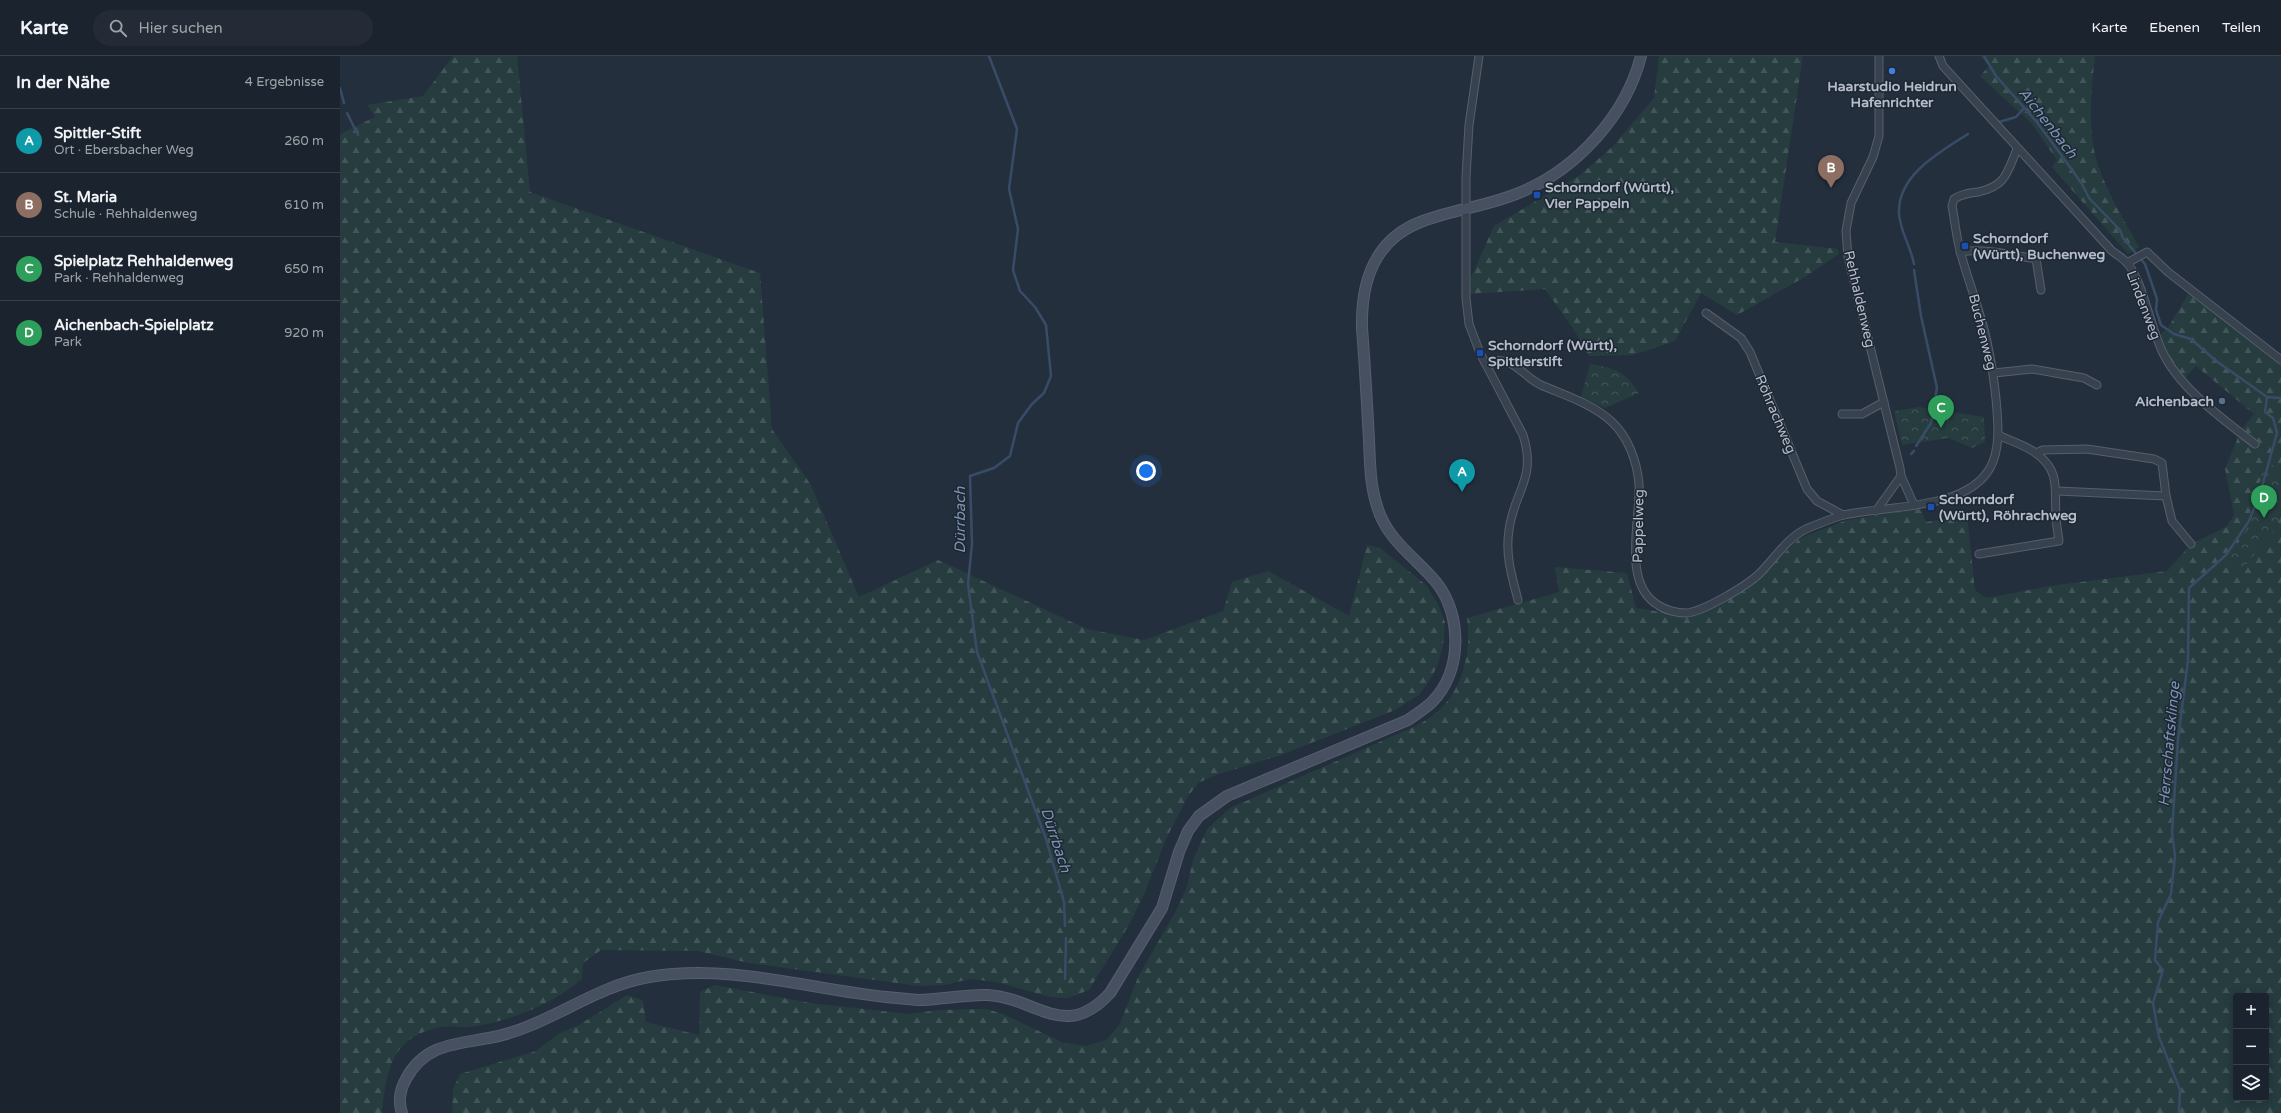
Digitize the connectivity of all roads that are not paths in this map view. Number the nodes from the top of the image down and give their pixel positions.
1 (1479, 56) edge
2 (1641, 56) edge
3 (1879, 56) edge
4 (1939, 56) edge
5 (2017, 149) junction
6 (1466, 210) junction
7 (1960, 252) junction
8 (2127, 263) junction
9 (2040, 290) dead end
10 (1706, 314) dead end
11 (2281, 360) edge
12 (1486, 363) junction
13 (1994, 373) junction
14 (2097, 385) dead end
15 (1884, 402) junction
16 (1842, 414) dead end
17 (1998, 436) junction
18 (2255, 444) dead end
19 (2036, 453) junction
20 (1901, 476) junction
21 (2057, 491) junction
22 (2166, 496) junction
23 (1914, 505) junction
24 (1876, 511) junction
25 (1843, 515) junction
26 (2191, 544) dead end
27 (1979, 554) dead end
28 (1518, 600) dead end
29 (402, 1113) edge

1 - 6 street
2 - 6 main road
3 - 15 street, Rehhaldenweg
4 - 5 street, Lindenweg
5 - 7 street, Buchenweg
5 - 8 street, Lindenweg
6 - 12 street
6 - 29 main road
7 - 9 street
7 - 13 street, Buchenweg
8 - 11 street
8 - 18 street, Lindenweg
10 - 25 street, Röhrachweg
12 - 25 street, Pappelweg
12 - 28 street
13 - 14 street
13 - 17 street, Buchenweg
15 - 16 street
15 - 20 street, Rehhaldenweg
17 - 19 street
17 - 23 street, Buchenweg
19 - 21 street
19 - 22 street
20 - 23 street, Rehhaldenweg
20 - 24 street
21 - 22 street
21 - 27 street
22 - 26 street
23 - 24 street, Pappelweg
24 - 25 street, Pappelweg

